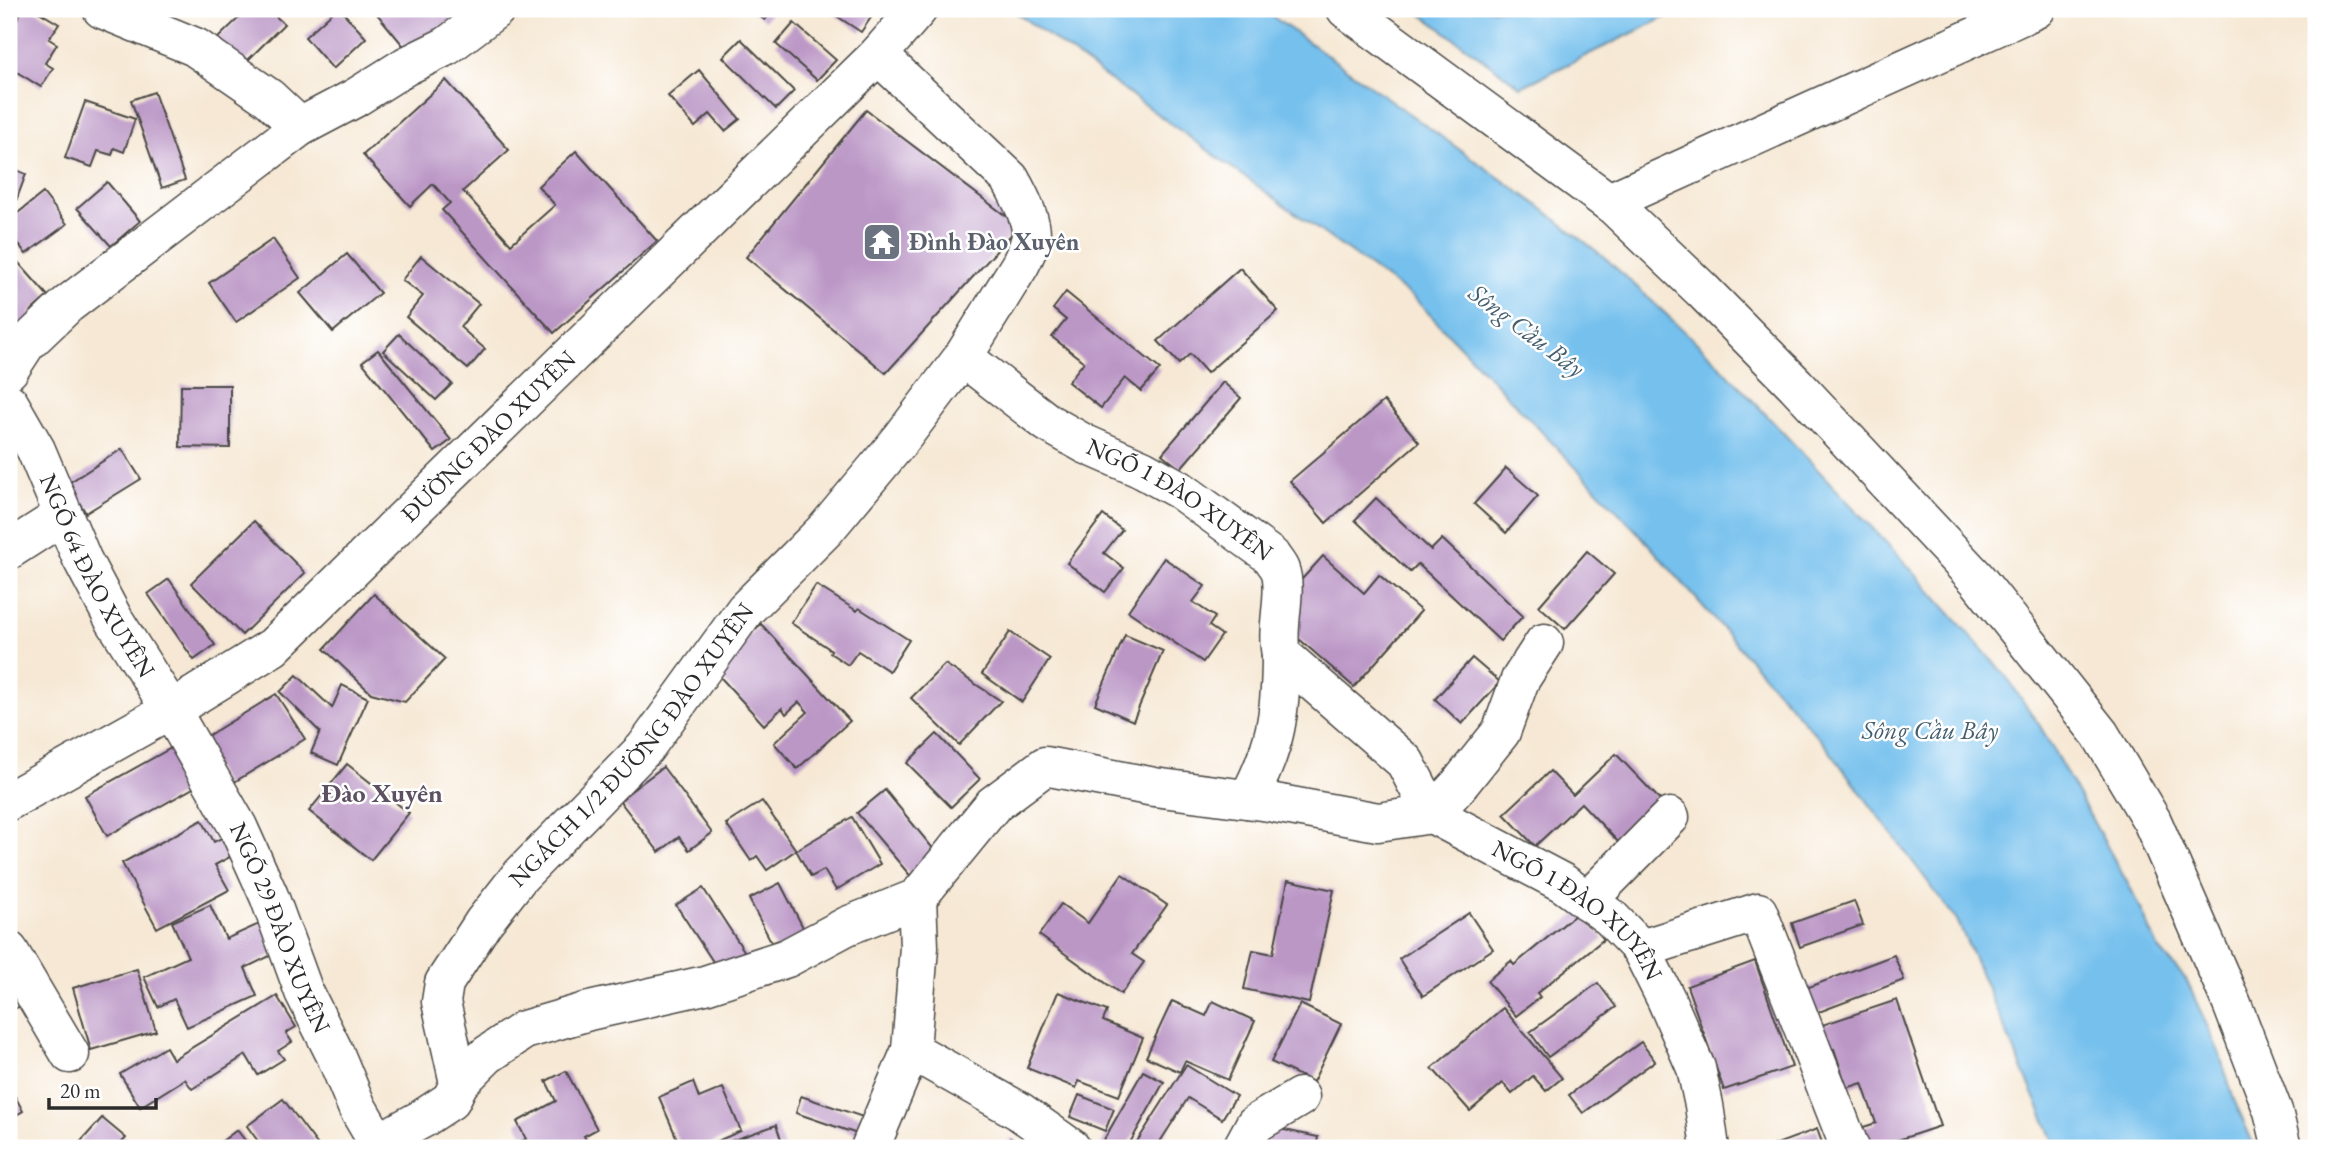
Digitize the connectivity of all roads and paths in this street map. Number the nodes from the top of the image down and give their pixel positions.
1 (102, 9) edge
2 (496, 9) edge
3 (918, 9) edge
4 (1346, 9) edge
5 (2036, 9) edge
6 (878, 55) junction
7 (300, 127) junction
8 (1609, 202) junction
9 (963, 357) junction
10 (9, 370) edge
11 (9, 403) edge
12 (62, 516) junction
13 (9, 550) edge
14 (1544, 643) dead end
15 (1281, 654) junction
16 (171, 710) junction
17 (1248, 799) junction
18 (9, 801) edge
19 (1432, 814) junction
20 (1670, 817) dead end
21 (917, 898) junction
22 (1587, 901) junction
23 (1640, 949) junction
24 (9, 951) edge
25 (911, 1050) junction
26 (70, 1054) dead end
27 (460, 1083) junction
28 (1300, 1097) dead end
29 (376, 1146) edge
30 (870, 1148) edge
31 (1070, 1148) edge
32 (1242, 1148) edge
33 (1710, 1148) edge
34 (1850, 1148) edge
35 (2282, 1148) edge

1 - 7 street
2 - 7 street
3 - 6 street, ĐƯỜNG ĐÀO XUYÊN
4 - 8 street
5 - 8 street
6 - 9 street
6 - 16 street, ĐƯỜNG ĐÀO XUYÊN
7 - 10 street
8 - 35 street
9 - 15 street, NGÕ 1 ĐÀO XUYÊN
9 - 27 street, NGÁCH 1/2 ĐƯỜNG ĐÀO XUYÊN
11 - 12 street, NGÕ 64 ĐÀO XUYÊN
12 - 13 street
12 - 16 street, NGÕ 64 ĐÀO XUYÊN
14 - 19 street
15 - 17 street, NGÕ 1 ĐÀO XUYÊN
15 - 19 street
16 - 18 street, ĐƯỜNG ĐÀO XUYÊN
16 - 29 street, NGÕ 29 ĐÀO XUYÊN
17 - 19 street
17 - 21 street
19 - 22 street, NGÕ 1 ĐÀO XUYÊN
20 - 22 street
21 - 25 street
21 - 27 street
22 - 23 street, NGÕ 1 ĐÀO XUYÊN
23 - 33 street, NGÕ 1 ĐÀO XUYÊN
23 - 34 street
24 - 26 street
25 - 30 street
25 - 31 street
27 - 29 street
28 - 32 street

